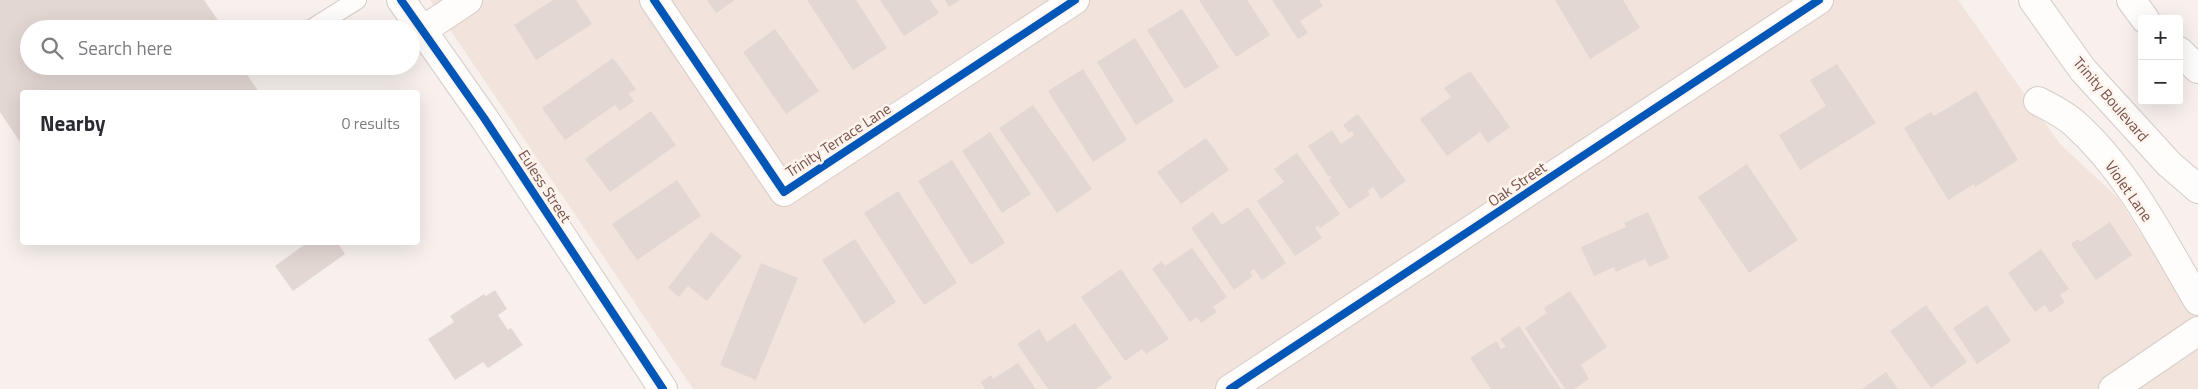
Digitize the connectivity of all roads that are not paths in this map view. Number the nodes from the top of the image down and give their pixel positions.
1 (357, 0) edge
2 (401, 0) edge
3 (468, 0) edge
4 (654, 0) edge
5 (1075, 0) edge
6 (1819, 0) edge
7 (2033, 0) edge
8 (2131, 0) edge
9 (2142, 15) edge
10 (325, 20) edge
11 (415, 20) edge
12 (420, 27) edge
13 (422, 30) junction
14 (2183, 55) edge
15 (2198, 68) edge
16 (2038, 101) dead end
17 (2198, 189) edge
18 (2198, 301) edge
19 (2198, 331) edge
20 (663, 389) edge
21 (1230, 389) edge
22 (2113, 389) edge

1 - 10 lane
2 - 11 street, Euless Street
3 - 13 street
4 - 5 street, Trinity Terrace Lane
6 - 21 street, Oak Street
7 - 17 street, Trinity Boulevard
8 - 9 street
12 - 13 street, Euless Street
13 - 20 street, Euless Street
14 - 15 street
16 - 18 street, Violet Lane
19 - 22 street

